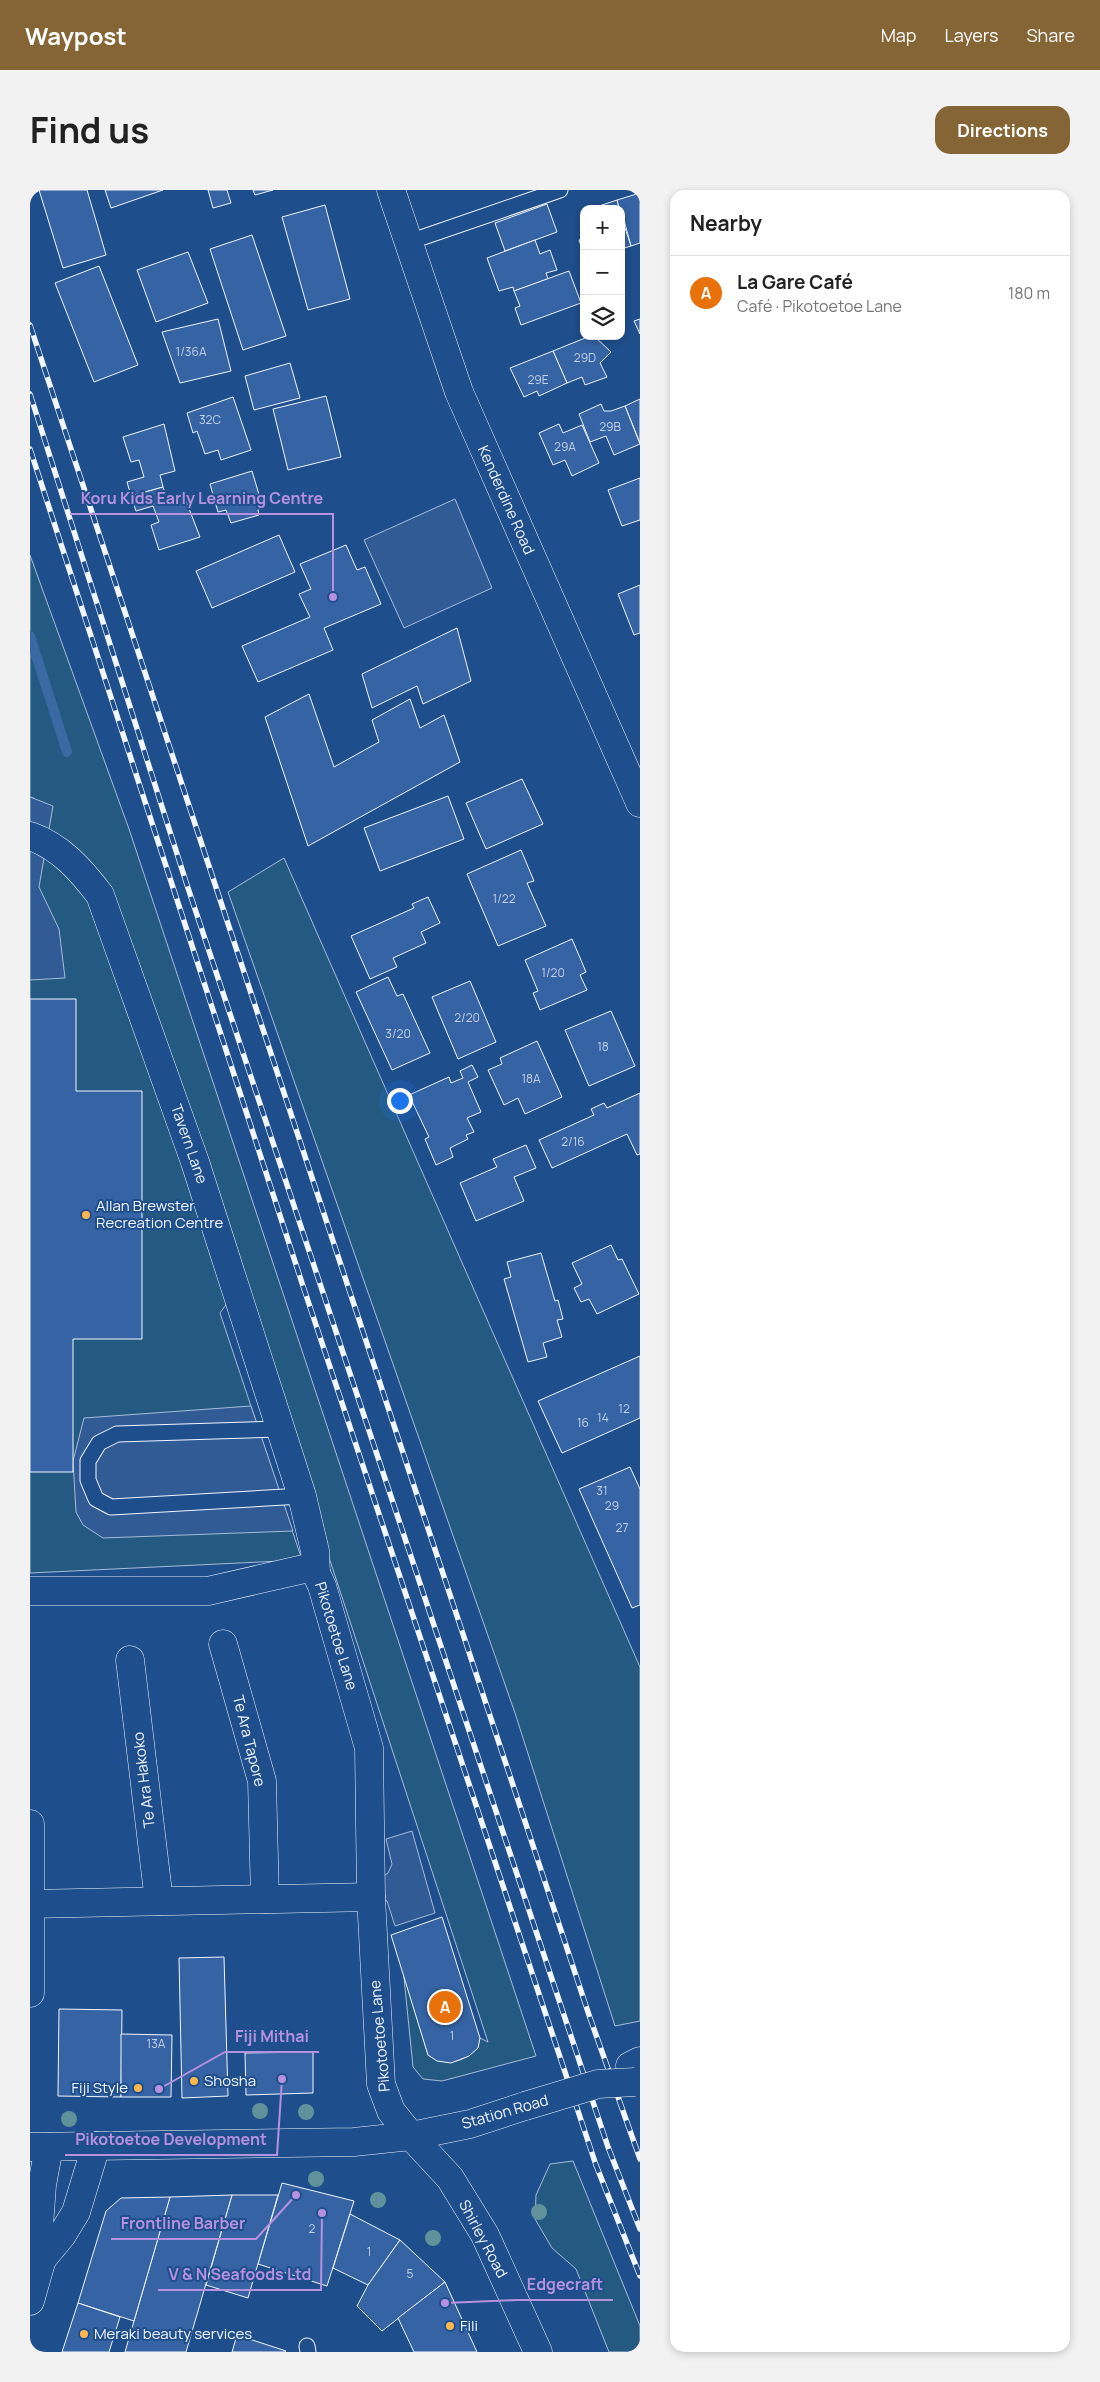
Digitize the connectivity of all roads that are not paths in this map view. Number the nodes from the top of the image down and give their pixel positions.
1 (391, 190) edge
2 (560, 190) edge
3 (408, 242) junction
4 (640, 803) edge
5 (30, 836) edge
6 (280, 1429) junction
7 (302, 1496) junction
8 (316, 1573) junction
9 (30, 1591) edge
10 (223, 1644) dead end
11 (130, 1660) dead end
12 (30, 1824) edge
13 (371, 1897) junction
14 (265, 1899) junction
15 (159, 1901) junction
16 (31, 1904) edge
17 (30, 1993) edge
18 (636, 2072) edge
19 (411, 2136) junction
20 (96, 2146) junction
21 (40, 2147) edge
22 (42, 2259) junction
23 (30, 2301) edge
24 (538, 2352) edge

1 - 3 street, Kenderdine Road
2 - 3 lane
3 - 4 street, Kenderdine Road
5 - 6 street, Tavern Lane
6 - 7 street, Tavern Lane
6 - 7 lane
7 - 8 street, Tavern Lane
8 - 9 street, Pikotoetoe Lane
8 - 13 street, Pikotoetoe Lane
10 - 14 street, Te Ara Tapore
11 - 15 street, Te Ara Hakoko
12 - 16 street
13 - 14 street
13 - 19 street, Pikotoetoe Lane
14 - 15 street
15 - 16 street
16 - 17 street
18 - 19 street, Station Road, bridge
19 - 20 street, Station Road
19 - 24 street, Shirley Road
20 - 21 street, Station Road
20 - 22 street
21 - 22 street
22 - 23 street

